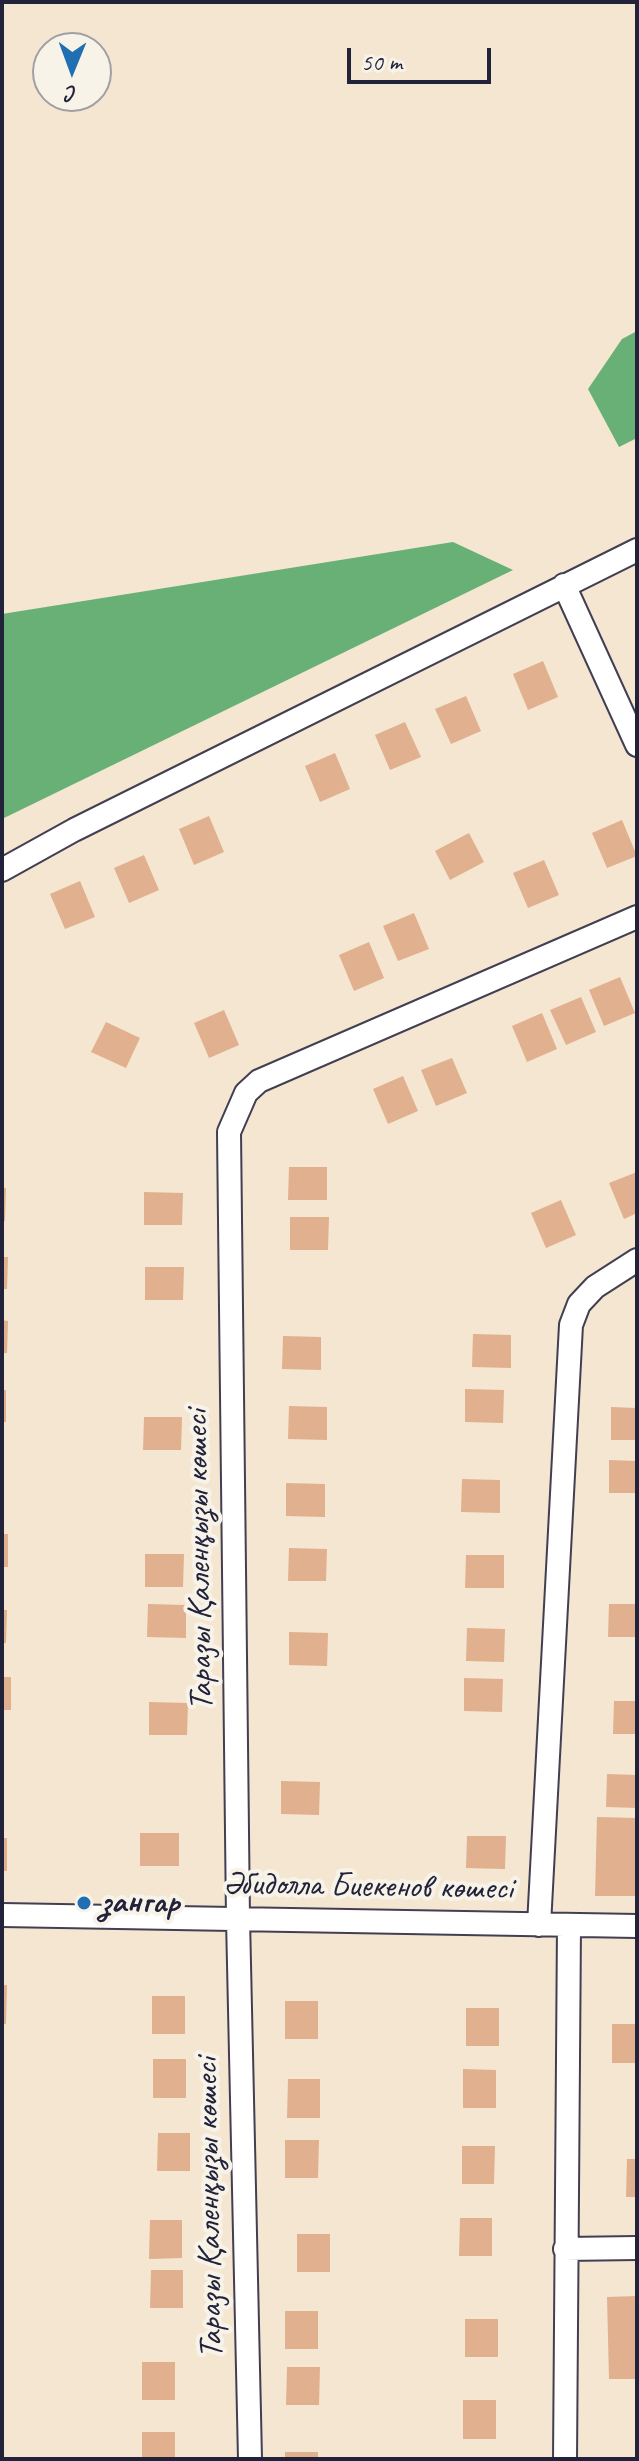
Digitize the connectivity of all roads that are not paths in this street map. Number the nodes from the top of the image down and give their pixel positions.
1 (637, 550) edge
2 (564, 585) junction
3 (637, 745) edge
4 (2, 870) edge
5 (637, 917) edge
6 (637, 1260) edge
7 (2, 1915) edge
8 (238, 1919) junction
9 (539, 1925) junction
10 (569, 1925) junction
11 (637, 1926) edge
12 (637, 2248) edge
13 (565, 2249) junction
14 (250, 2459) edge
15 (565, 2459) edge

1 - 2 street
2 - 3 street
2 - 4 street
5 - 8 street, Таразы Қаленқызы көшесі
6 - 9 street
7 - 8 street, Әбидолла Биекенов көшесі
8 - 9 street, Әбидолла Биекенов көшесі
8 - 14 street, Таразы Қаленқызы көшесі
9 - 10 street, Әбидолла Биекенов көшесі
10 - 11 street, Әбидолла Биекенов көшесі
10 - 13 street
12 - 13 street
13 - 15 street

